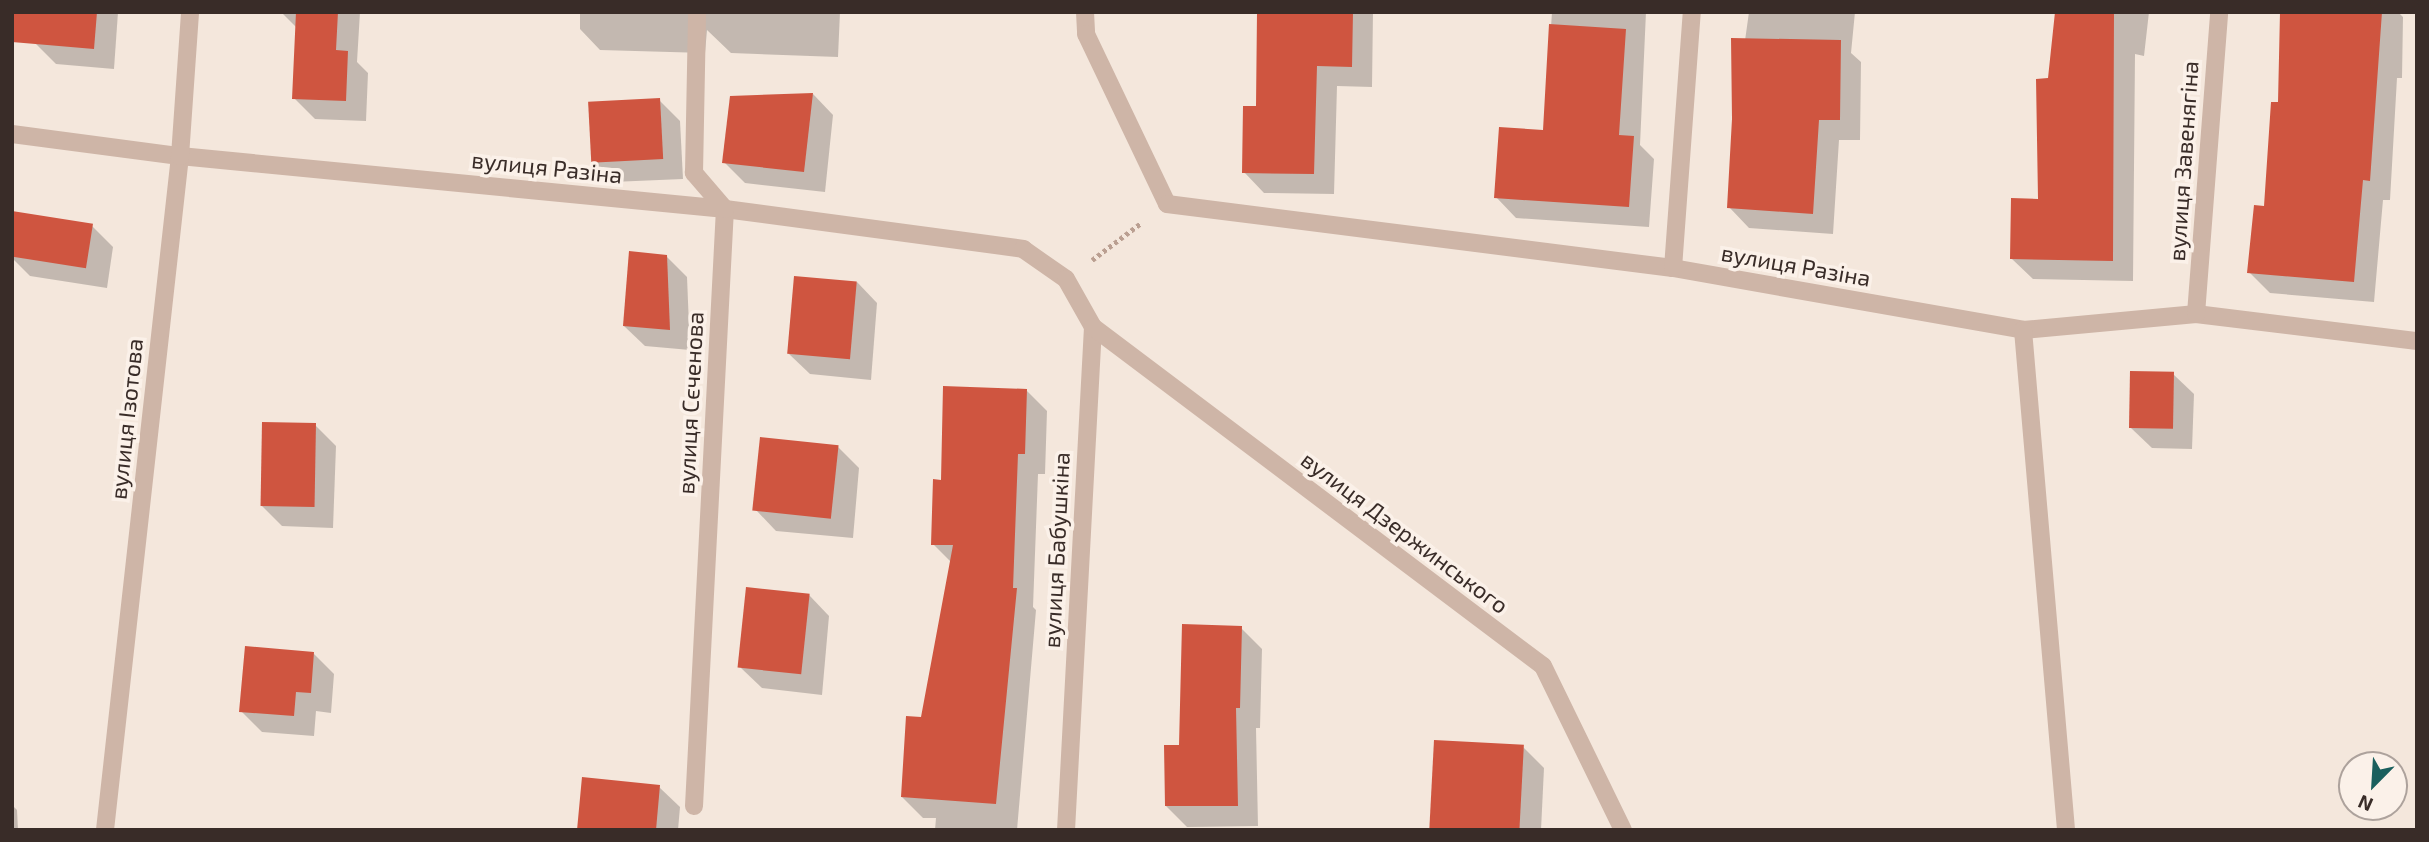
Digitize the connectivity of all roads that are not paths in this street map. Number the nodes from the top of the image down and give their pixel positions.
1 (190, 12) edge
2 (696, 12) edge
3 (1085, 12) edge
4 (1692, 12) edge
5 (2219, 12) edge
6 (12, 134) edge
7 (180, 156) junction
8 (725, 209) junction
9 (1673, 268) junction
10 (2196, 314) junction
11 (1093, 327) junction
12 (2023, 331) junction
13 (2417, 341) edge
14 (694, 806) dead end
15 (105, 830) edge
16 (1066, 830) edge
17 (1623, 830) edge
18 (2066, 830) edge

1 - 7 street, вулиця Ізотова
2 - 8 street
3 - 9 street, вулиця Разіна
4 - 9 street
5 - 10 street, вулиця Завенягіна
6 - 7 street, вулиця Разіна
7 - 8 street, вулиця Разіна
7 - 15 street, вулиця Ізотова
8 - 11 street, вулиця Разіна
8 - 14 street, вулиця Сєченова
9 - 12 street, вулиця Разіна
10 - 12 street, вулиця Разіна
10 - 13 street, вулиця Разіна
11 - 16 street, вулиця Бабушкіна
11 - 17 street, вулиця Дзержинського
12 - 18 street

